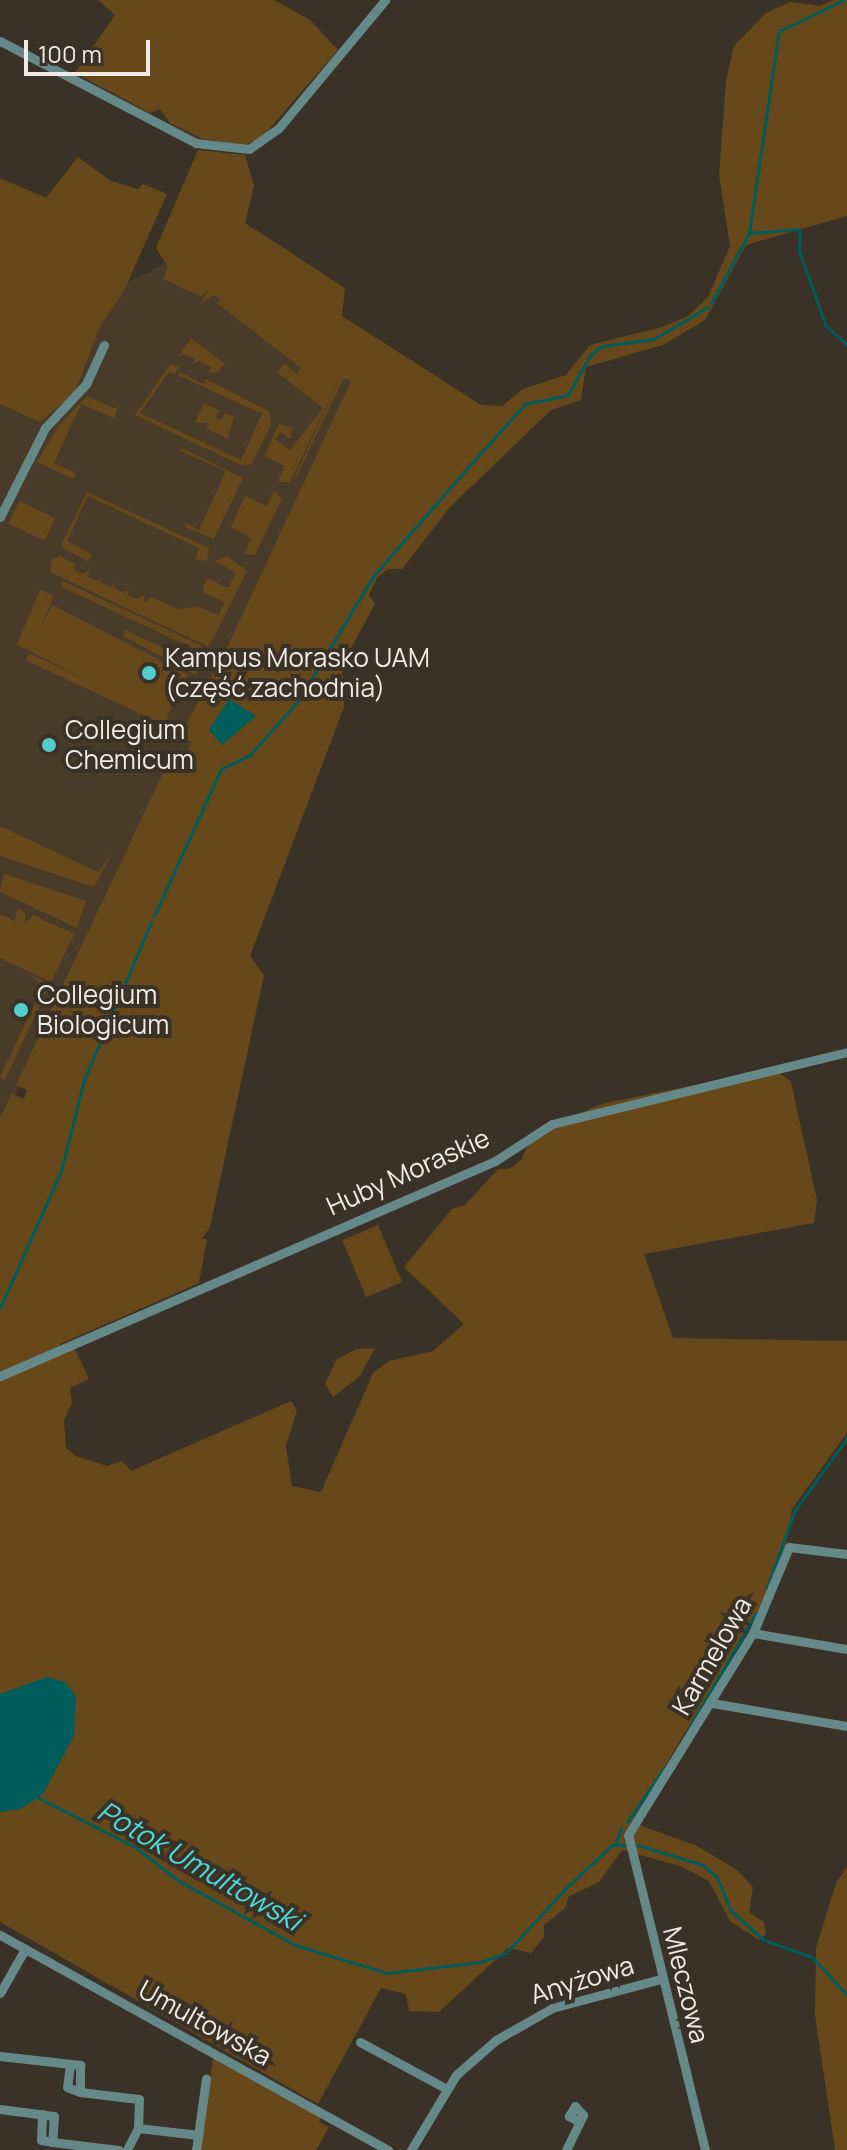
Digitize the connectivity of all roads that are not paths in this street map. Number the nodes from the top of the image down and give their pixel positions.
1 (385, 0) edge
2 (0, 41) edge
3 (104, 345) dead end
4 (0, 517) edge
5 (847, 1052) edge
6 (0, 1376) edge
7 (847, 1554) edge
8 (753, 1633) junction
9 (847, 1649) edge
10 (712, 1703) junction
11 (847, 1726) edge
12 (630, 1829) joint
13 (0, 1935) edge
14 (25, 1949) junction
15 (661, 1979) junction
16 (0, 1993) edge
17 (360, 2042) dead end
18 (0, 2056) edge
19 (206, 2079) dead end
20 (445, 2088) junction
21 (0, 2109) edge
22 (578, 2121) dead end
23 (138, 2128) junction
24 (199, 2135) junction
25 (119, 2150) edge
26 (127, 2150) edge
27 (196, 2150) edge
28 (388, 2150) edge
29 (411, 2150) edge
30 (566, 2150) edge
31 (705, 2150) edge

1 - 2 street
3 - 4 street
5 - 6 street, Huby Moraskie
7 - 8 street, Karmelowa
8 - 9 street
8 - 10 street, Karmelowa
10 - 11 street
10 - 12 street, Karmelowa
12 - 15 street, Mleczowa
13 - 14 street, Umultowska
14 - 16 street
14 - 28 street, Umultowska
15 - 20 street, Anyżowa
15 - 31 street, Mleczowa
17 - 20 street
18 - 23 street
19 - 24 street
20 - 29 street, Anyżowa
21 - 25 street
22 - 30 street
23 - 24 street
23 - 26 street
24 - 27 street

